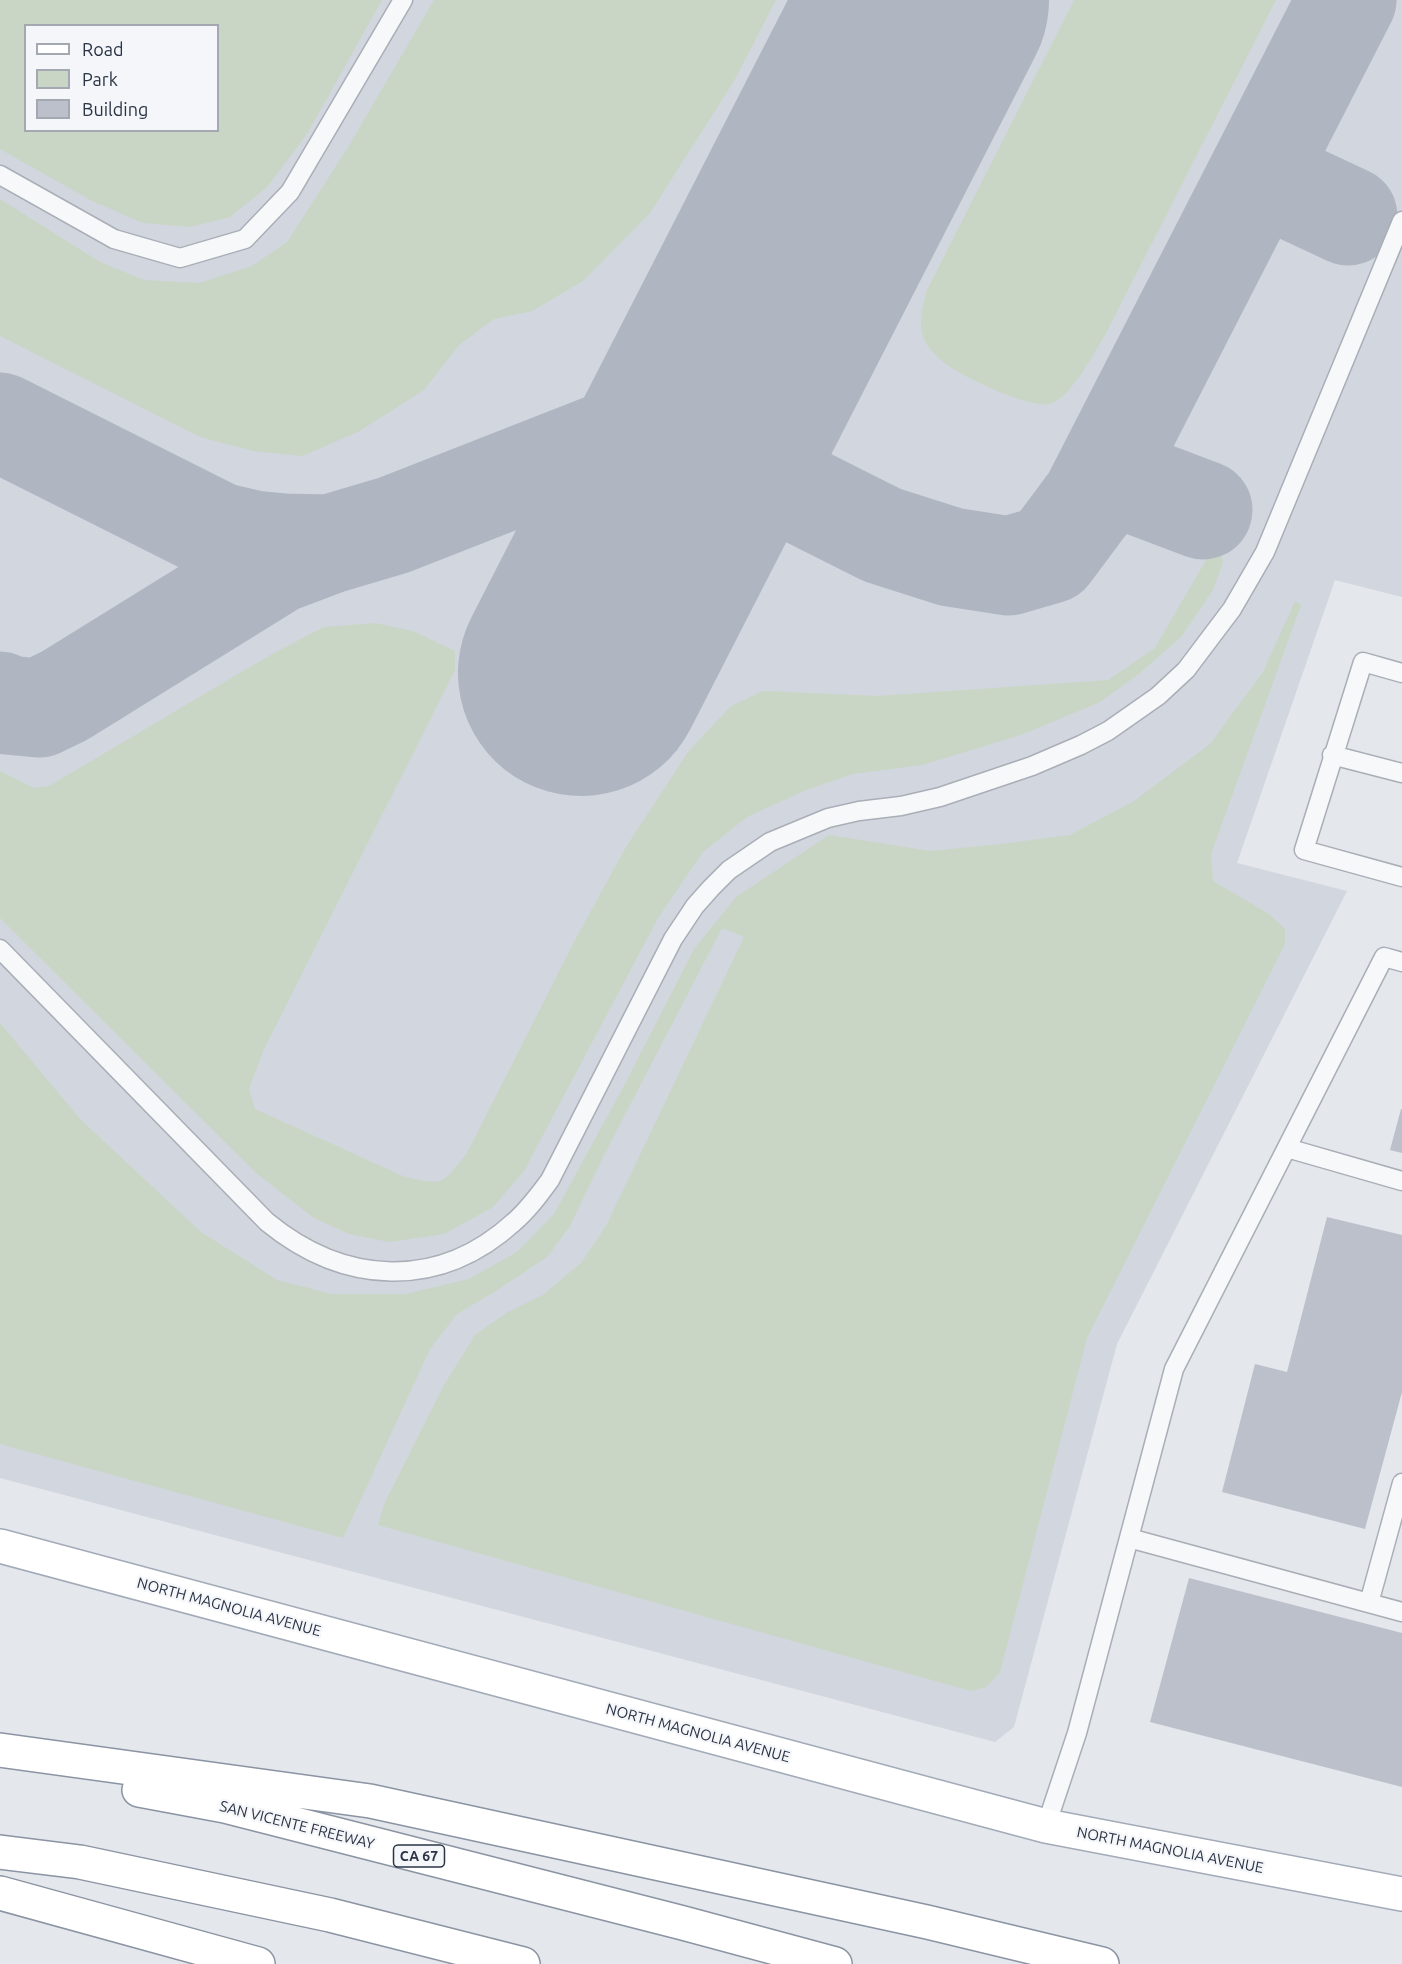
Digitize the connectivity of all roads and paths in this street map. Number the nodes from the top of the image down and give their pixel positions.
1 (403, 0) edge
2 (0, 175) edge
3 (1402, 221) edge
4 (1402, 673) edge
5 (1332, 755) junction
6 (1402, 773) edge
7 (1402, 877) edge
8 (0, 949) edge
9 (1402, 962) edge
10 (1287, 1148) junction
11 (1402, 1181) edge
12 (1402, 1483) edge
13 (1129, 1538) junction
14 (0, 1546) edge
15 (1369, 1604) junction
16 (1402, 1612) edge
17 (0, 1750) edge
18 (0, 1763) edge
19 (1046, 1826) junction
20 (0, 1852) edge
21 (0, 1893) edge
22 (1402, 1894) edge
23 (258, 1964) edge
24 (523, 1964) edge
25 (835, 1964) edge
26 (1101, 1964) edge

1 - 2 lane
3 - 8 lane
4 - 5 lane
5 - 6 lane
5 - 7 lane
9 - 10 lane
10 - 11 lane
10 - 13 lane
12 - 15 lane
13 - 15 lane
13 - 19 lane
14 - 19 main road, NORTH MAGNOLIA AVENUE
15 - 16 lane
17 - 26 main road
18 - 25 main road, SAN VICENTE FREEWAY / CA 67
19 - 22 main road, NORTH MAGNOLIA AVENUE
20 - 24 main road
21 - 23 main road

